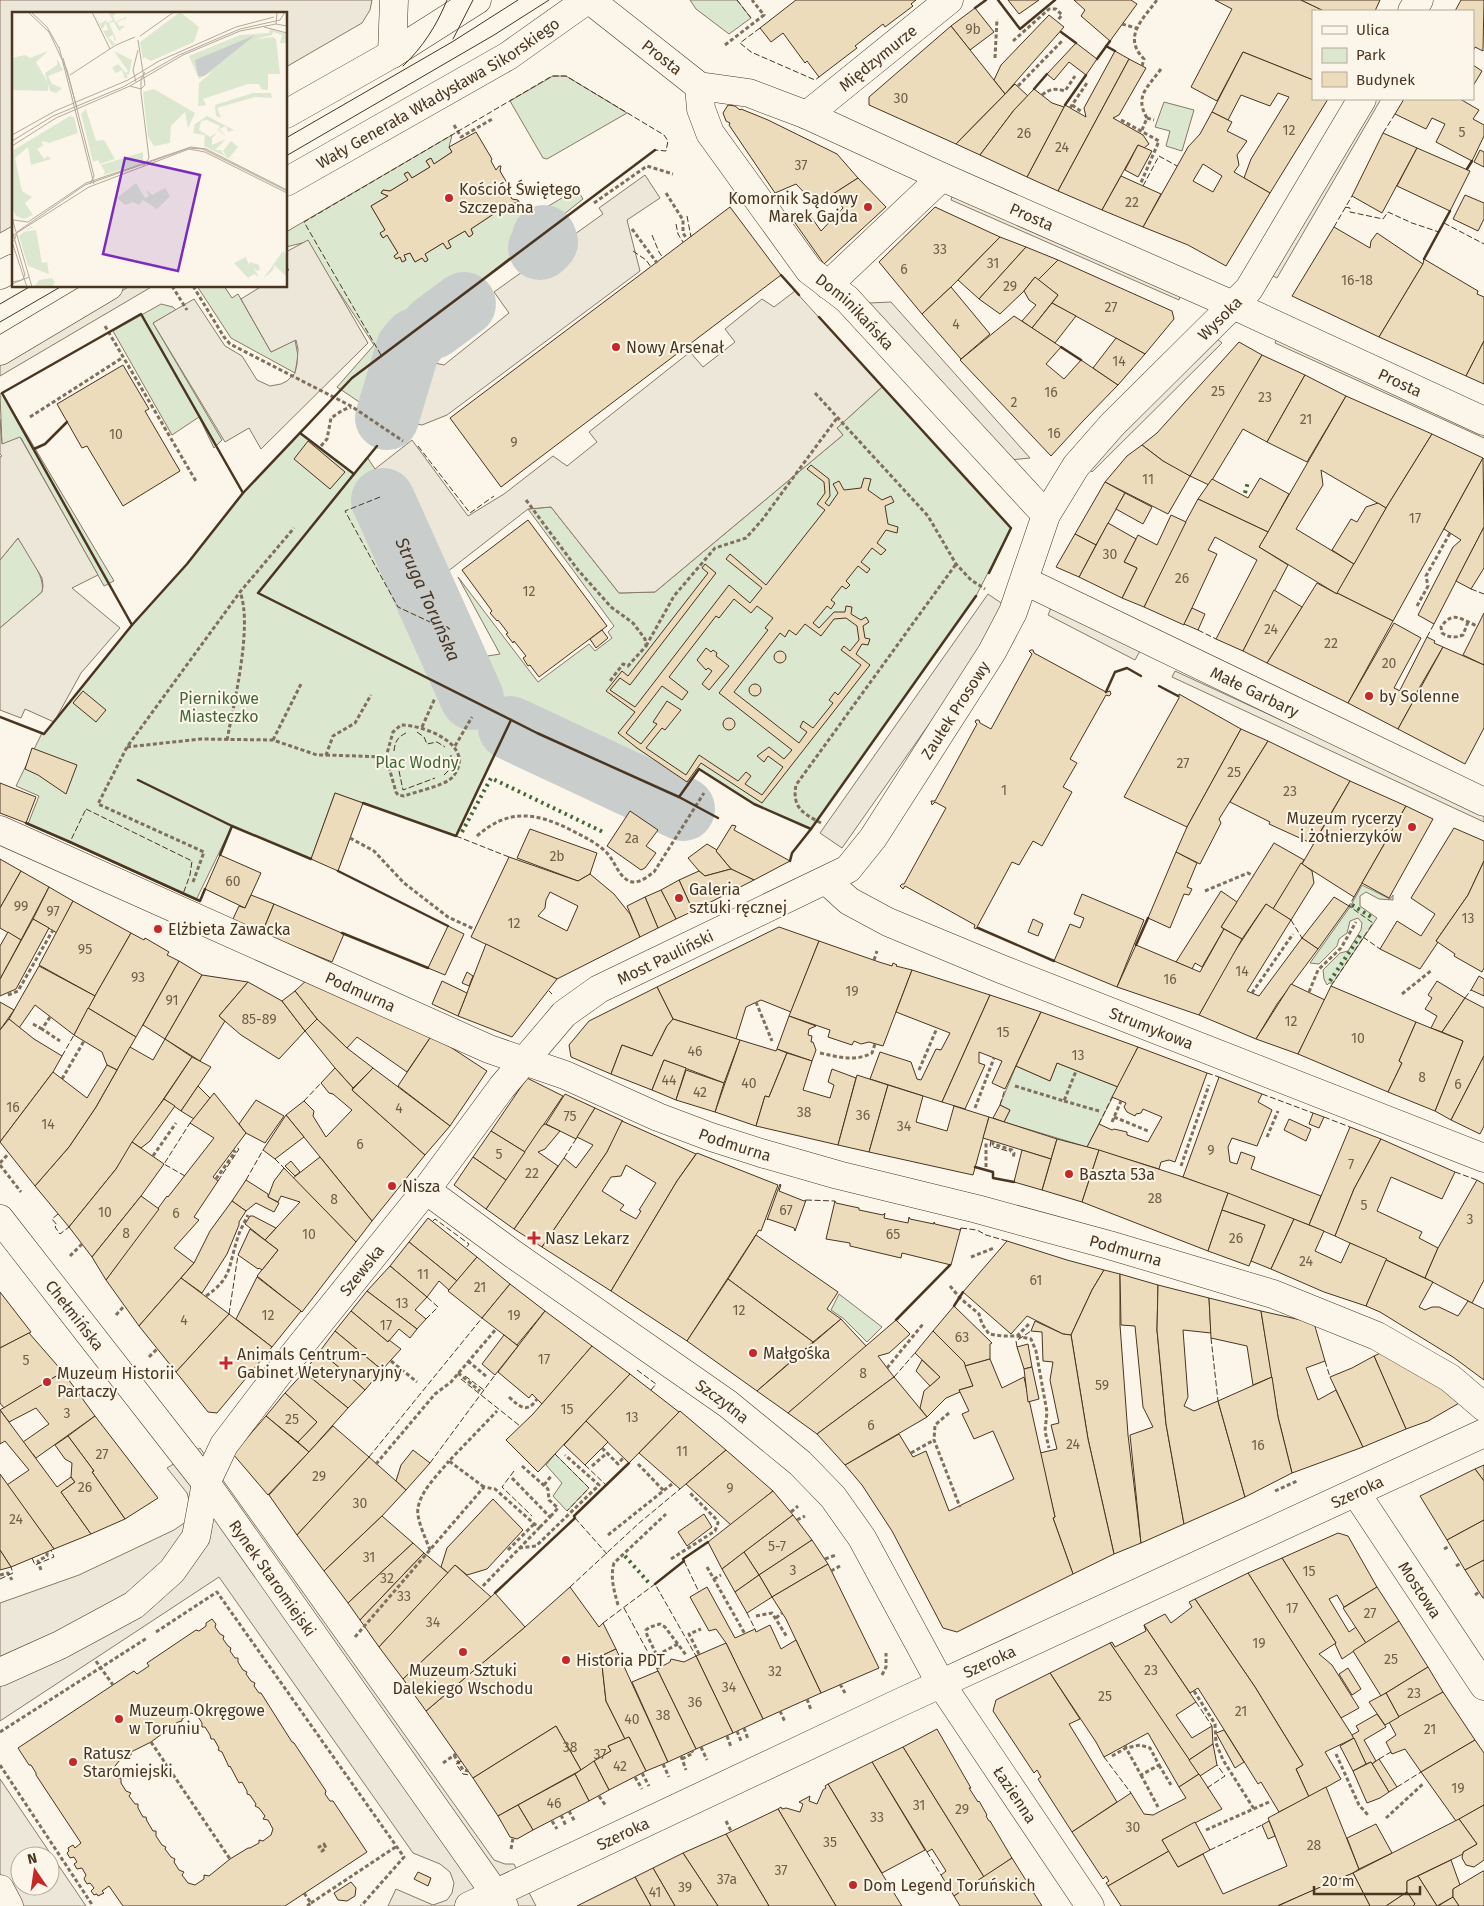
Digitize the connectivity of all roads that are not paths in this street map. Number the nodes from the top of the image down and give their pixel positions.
1 (394, 0) edge
2 (478, 0) edge
3 (589, 0) edge
4 (949, 0) edge
5 (392, 54) junction
6 (699, 86) junction
7 (1361, 100) edge
8 (288, 113) edge
9 (807, 115) junction
10 (942, 178) junction
11 (288, 181) edge
12 (12, 269) edge
13 (0, 275) edge
14 (828, 285) junction
15 (106, 288) edge
16 (1233, 305) junction
17 (0, 351) edge
18 (1484, 421) edge
19 (1046, 515) junction
20 (1025, 581) junction
21 (1481, 795) edge
22 (0, 830) edge
23 (827, 881) junction
24 (524, 1061) junction
25 (1484, 1158) edge
26 (426, 1190) junction
27 (0, 1219) edge
28 (1484, 1407) edge
29 (1484, 1433) edge
30 (206, 1483) junction
31 (1356, 1493) junction
32 (0, 1672) edge
33 (941, 1684) junction
34 (1484, 1686) edge
35 (0, 1889) edge
36 (499, 1900) edge
37 (9, 1906) edge
38 (469, 1906) edge
39 (1090, 1906) edge

1 - 5 street
2 - 5 street
3 - 6 street, Prosta
3 - 11 street, Wały Generała Władysława Sikorskiego
4 - 9 street, Międzymurze
5 - 8 street
6 - 9 street, Prosta
6 - 14 street, Dominikańska
7 - 16 street, Wysoka
9 - 10 street, Prosta
10 - 14 street
10 - 16 street, Prosta
12 - 13 street
14 - 19 street, Dominikańska
15 - 17 street
16 - 18 street, Prosta
16 - 19 street, Wysoka
19 - 20 street, Zaułek Prosowy
20 - 21 street, Małe Garbary
20 - 23 street, Zaułek Prosowy
22 - 24 street, Podmurna
23 - 24 street, Most Pauliński
23 - 25 street, Strumykowa
24 - 26 street, Szewska
24 - 28 street, Podmurna
26 - 30 street, Szewska
26 - 33 street, Szczytna
27 - 30 street, Chełmińska
29 - 31 street, Szeroka
30 - 32 street
30 - 36 street, Rynek Staromiejski
31 - 33 street, Szeroka
31 - 34 street, Mostowa
33 - 36 street, Szeroka
33 - 39 street, Łazienna
35 - 37 street
36 - 38 street

